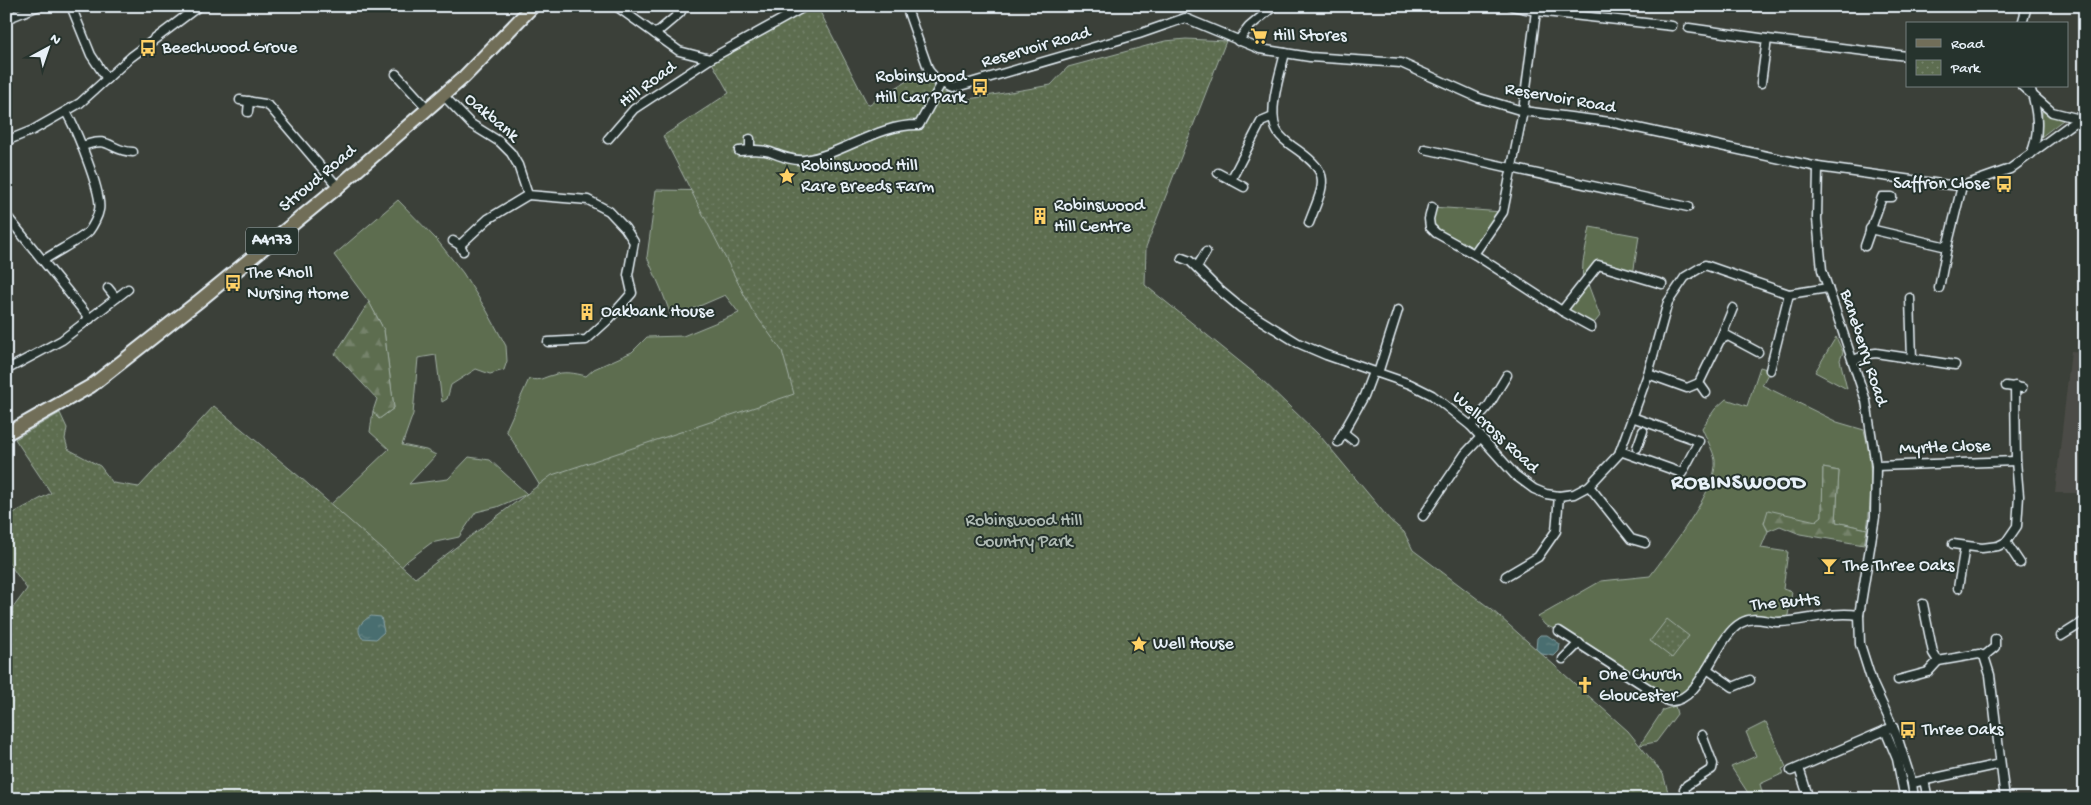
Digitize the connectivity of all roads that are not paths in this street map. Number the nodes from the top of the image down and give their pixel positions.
1 (39, 6) edge
2 (71, 6) edge
3 (198, 6) edge
4 (526, 6) edge
5 (533, 6) edge
6 (616, 6) edge
7 (684, 6) edge
8 (806, 6) edge
9 (906, 6) edge
10 (1274, 6) edge
11 (1512, 6) edge
12 (2027, 6) edge
13 (1536, 12) junction
14 (6, 19) edge
15 (517, 21) junction
16 (2022, 22) edge
17 (1672, 26) dead end
18 (1689, 28) dead end
19 (654, 34) junction
20 (1767, 39) junction
21 (1238, 41) junction
22 (1285, 53) junction
23 (1906, 56) edge
24 (710, 59) junction
25 (396, 74) dead end
26 (107, 79) junction
27 (942, 83) junction
28 (1761, 83) dead end
29 (2024, 88) edge
30 (2031, 88) edge
31 (443, 95) junction
32 (2033, 97) junction
33 (240, 100) dead end
34 (249, 101) junction
35 (427, 108) junction
36 (1522, 111) junction
37 (66, 112) junction
38 (248, 112) dead end
39 (1273, 117) junction
40 (2082, 118) edge
41 (608, 139) dead end
42 (750, 139) dead end
43 (6, 141) edge
44 (83, 146) junction
45 (1426, 148) dead end
46 (750, 150) junction
47 (739, 151) dead end
48 (130, 152) dead end
49 (2030, 156) junction
50 (1818, 166) junction
51 (1510, 169) junction
52 (1218, 173) dead end
53 (1231, 180) junction
54 (1962, 186) junction
55 (338, 187) junction
56 (1244, 187) dead end
57 (528, 195) junction
58 (1892, 197) dead end
59 (1432, 207) dead end
60 (1688, 207) dead end
61 (6, 215) edge
62 (1309, 223) dead end
63 (1870, 229) junction
64 (458, 246) dead end
65 (1865, 246) dead end
66 (1947, 247) junction
67 (1206, 252) dead end
68 (1474, 254) junction
69 (1182, 258) dead end
70 (44, 260) junction
71 (1197, 266) junction
72 (1662, 284) dead end
73 (108, 288) dead end
74 (1828, 288) junction
75 (1939, 288) dead end
76 (128, 289) dead end
77 (1789, 294) junction
78 (116, 298) junction
79 (1910, 298) dead end
80 (1733, 308) dead end
81 (1398, 310) dead end
82 (1562, 311) junction
83 (90, 319) junction
84 (1591, 327) dead end
85 (1720, 340) junction
86 (548, 342) dead end
87 (1758, 352) dead end
88 (1912, 359) junction
89 (1854, 360) junction
90 (1955, 365) dead end
91 (6, 370) edge
92 (1770, 370) dead end
93 (1376, 373) junction
94 (1648, 374) junction
95 (1507, 375) dead end
96 (1699, 383) junction
97 (2006, 386) dead end
98 (1706, 393) dead end
99 (1632, 417) junction
100 (1471, 426) junction
101 (1643, 431) dead end
102 (1344, 433) junction
103 (6, 434) edge
104 (1626, 436) junction
105 (1481, 437) junction
106 (1353, 440) dead end
107 (1338, 442) dead end
108 (1620, 451) junction
109 (2016, 461) junction
110 (1876, 466) junction
111 (1589, 486) junction
112 (1559, 496) junction
113 (1423, 516) dead end
114 (2006, 542) junction
115 (1645, 543) dead end
116 (1954, 544) dead end
117 (1965, 546) junction
118 (2020, 563) dead end
119 (1506, 576) dead end
120 (1958, 588) dead end
121 (1922, 604) dead end
122 (1859, 615) junction
123 (2085, 621) edge
124 (1559, 631) dead end
125 (2061, 636) dead end
126 (1996, 639) dead end
127 (1579, 643) junction
128 (1984, 656) junction
129 (1563, 660) dead end
130 (1938, 660) junction
131 (1707, 669) junction
132 (1750, 680) dead end
133 (1898, 680) dead end
134 (1889, 728) junction
135 (1702, 735) dead end
136 (2000, 764) junction
137 (1799, 768) junction
138 (1790, 771) dead end
139 (1924, 780) junction
140 (1912, 783) junction
141 (1687, 799) edge
142 (1809, 799) edge
143 (1905, 799) edge
144 (1914, 799) edge
145 (1928, 799) edge
146 (2005, 799) edge

1 - 14 street
2 - 26 street
3 - 26 street
4 - 15 main road, A4173
5 - 15 main road, A4173
6 - 19 street
7 - 19 street
8 - 24 street
9 - 27 street
10 - 21 street
11 - 13 street
12 - 16 street
13 - 17 street
13 - 36 street
15 - 31 main road, Stroud Road / A4173
18 - 20 street
19 - 24 street
20 - 23 street
20 - 28 street
21 - 22 street, Reservoir Road
21 - 27 street, Reservoir Road
22 - 36 street, Reservoir Road
22 - 39 street
24 - 41 street, Hill Road
25 - 35 street
26 - 37 street
27 - 46 street
29 - 32 street
30 - 32 street
31 - 35 main road, Stroud Road / A4173
31 - 57 street, Oakbank
32 - 40 street
32 - 49 street
33 - 34 street
34 - 38 street
34 - 55 street
35 - 55 main road, Stroud Road / A4173
36 - 50 street, Reservoir Road
36 - 51 street
37 - 43 street
37 - 44 street
39 - 53 street
39 - 62 street
40 - 49 street, Reservoir Road
42 - 46 street
44 - 48 street
44 - 70 street
45 - 51 street
46 - 47 street
49 - 54 street, Reservoir Road
50 - 54 street, Reservoir Road
50 - 74 street, Baneberry Road
51 - 60 street
51 - 68 street
52 - 53 street
53 - 56 street
54 - 66 street
55 - 103 main road, Stroud Road / A4173
57 - 64 street
57 - 86 street
58 - 63 street
59 - 68 street
61 - 70 street
63 - 65 street
63 - 66 street
66 - 75 street
67 - 71 street
68 - 82 street
69 - 71 street, Wellcross Road
70 - 83 street
71 - 93 street, Wellcross Road
72 - 82 street
73 - 78 street
74 - 77 street
74 - 89 street, Baneberry Road
76 - 78 street
77 - 92 street
77 - 94 street
78 - 83 street
79 - 88 street
80 - 85 street
81 - 93 street
82 - 84 street
83 - 91 street
85 - 87 street
85 - 96 street
88 - 89 street
88 - 90 street
89 - 110 street, Baneberry Road
93 - 100 street, Wellcross Road
93 - 102 street
94 - 96 street
94 - 99 street
95 - 100 street
96 - 98 street
97 - 109 street, Myrtle Close
99 - 104 street
99 - 108 street
100 - 105 street, Wellcross Road
101 - 104 street
102 - 106 street
102 - 107 street
104 - 108 street
105 - 112 street, Wellcross Road
105 - 113 street
108 - 111 street
109 - 110 street, Myrtle Close
109 - 114 street, Myrtle Close
110 - 122 street, Baneberry Road
111 - 112 street
111 - 115 street
112 - 119 street
114 - 117 street
114 - 118 street
116 - 117 street
117 - 120 street
121 - 130 street
122 - 131 street, The Butts
122 - 134 street, Baneberry Road
123 - 125 street
124 - 127 street, The Butts
126 - 128 street
127 - 129 street
127 - 131 street, The Butts
128 - 130 street
128 - 136 street
130 - 133 street
131 - 132 street
134 - 137 street
134 - 140 street, Baneberry Road
134 - 143 street
135 - 141 street
136 - 139 street
136 - 146 street
137 - 138 street
137 - 142 street
139 - 140 street
139 - 145 street
140 - 144 street, Baneberry Road

